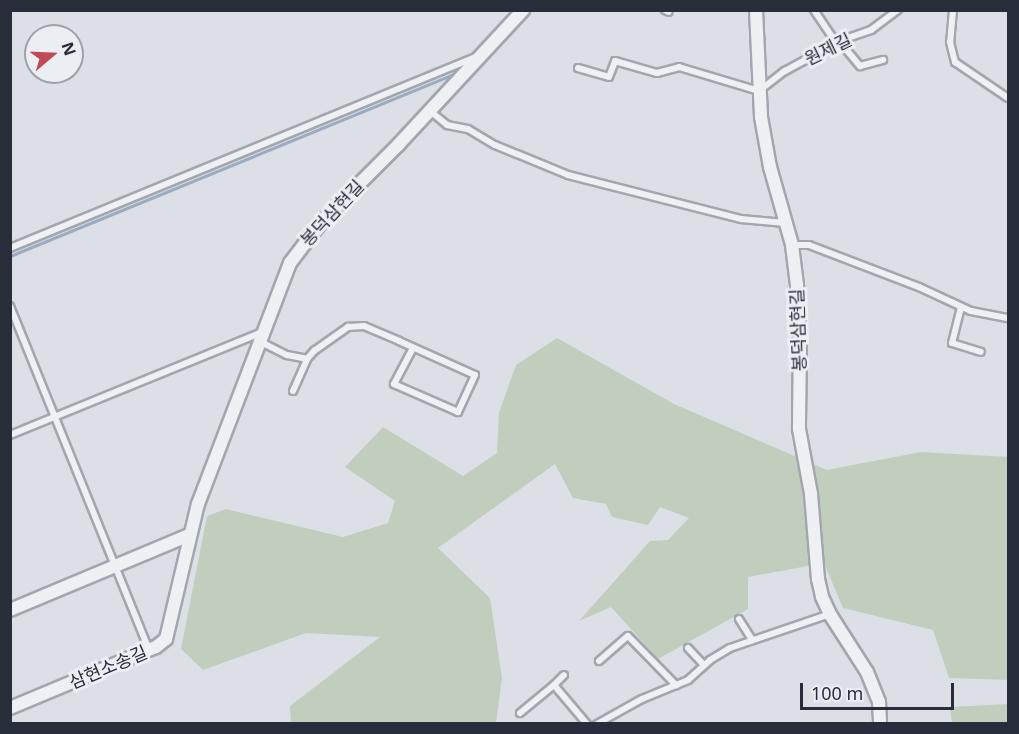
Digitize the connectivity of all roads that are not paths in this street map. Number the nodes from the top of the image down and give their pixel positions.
1 (523, 10) edge
2 (756, 10) edge
3 (814, 10) edge
4 (898, 10) edge
5 (953, 10) edge
6 (837, 42) junction
7 (482, 54) junction
8 (883, 60) dead end
9 (578, 68) dead end
10 (759, 91) junction
11 (1008, 98) edge
12 (430, 111) junction
13 (787, 223) junction
14 (792, 245) junction
15 (10, 249) edge
16 (10, 306) edge
17 (961, 307) junction
18 (1008, 318) edge
19 (263, 336) junction
20 (413, 348) junction
21 (981, 352) dead end
22 (307, 359) junction
23 (292, 391) dead end
24 (56, 417) junction
25 (10, 435) edge
26 (189, 532) junction
27 (116, 566) junction
28 (10, 610) edge
29 (830, 614) junction
30 (739, 619) dead end
31 (752, 640) junction
32 (688, 648) dead end
33 (149, 650) junction
34 (599, 661) dead end
35 (704, 665) junction
36 (564, 675) dead end
37 (554, 685) junction
38 (676, 685) junction
39 (10, 708) edge
40 (520, 713) dead end
41 (586, 723) edge
42 (597, 723) edge
43 (880, 723) edge

1 - 7 street, 봉덕삼현길
2 - 10 street, 봉덕삼현길
3 - 6 lane
4 - 6 lane, 원제길
5 - 11 lane
6 - 8 lane
6 - 10 lane, 원제길
7 - 12 street, 봉덕삼현길
7 - 15 lane
9 - 10 lane
10 - 13 street, 봉덕삼현길
12 - 13 lane
12 - 19 street, 봉덕삼현길
13 - 14 street, 봉덕삼현길
14 - 17 lane
14 - 29 street, 봉덕삼현길
16 - 24 lane
17 - 18 lane
17 - 21 lane
19 - 22 lane
19 - 24 lane
19 - 26 street, 봉덕삼현길
20 - 20 lane
20 - 22 lane
22 - 23 lane
24 - 25 lane
24 - 27 lane
26 - 27 street
26 - 33 street, 삼현소송길
27 - 28 street
27 - 33 lane
29 - 31 lane
29 - 43 street, 봉덕삼현길
30 - 31 lane
31 - 35 lane
32 - 35 lane
33 - 39 street, 삼현소송길
34 - 38 lane
35 - 38 lane
36 - 37 lane
37 - 40 lane
37 - 41 lane
38 - 42 lane

